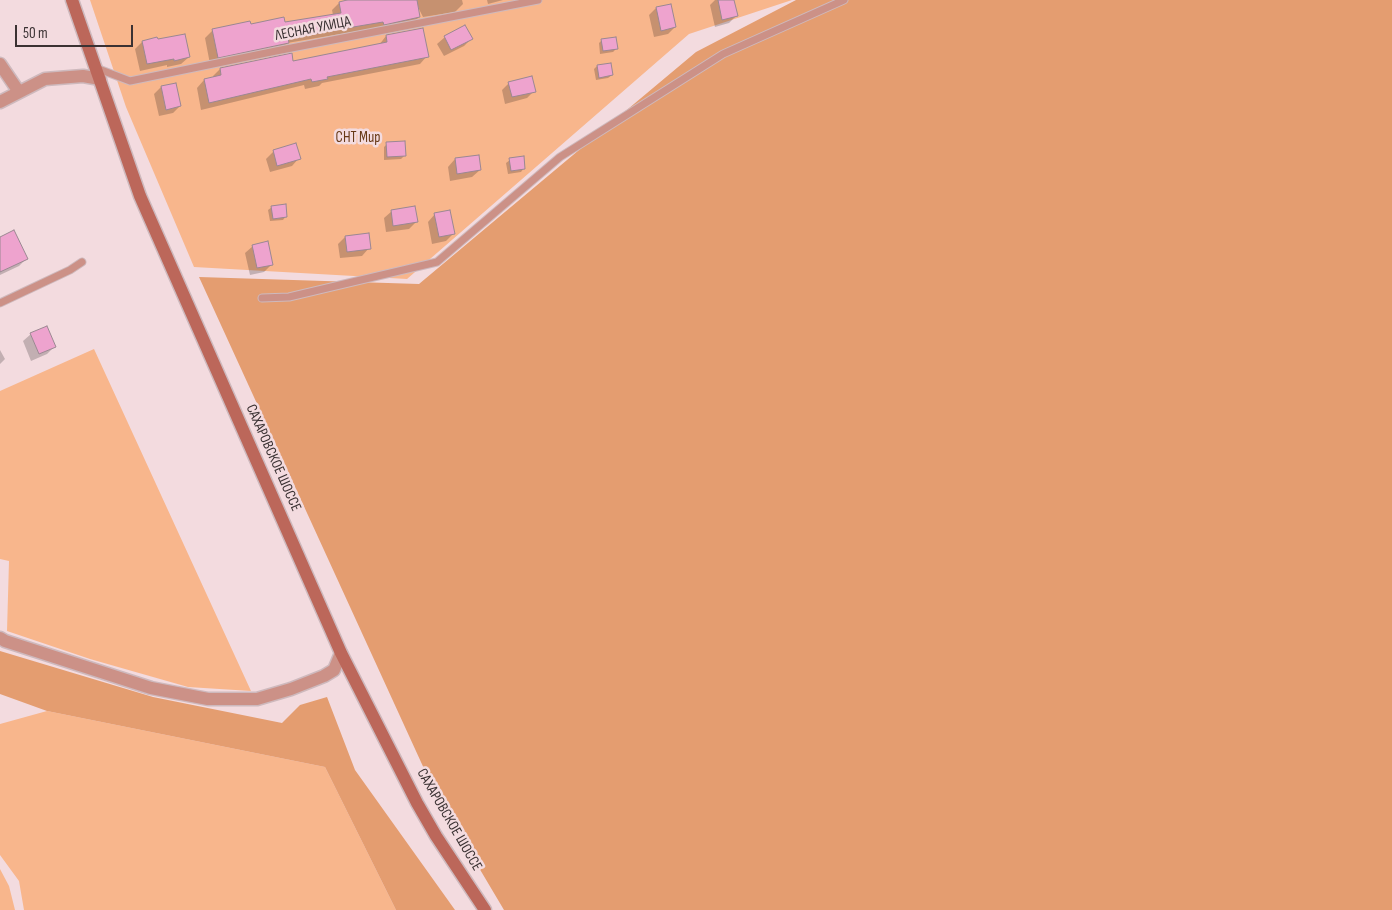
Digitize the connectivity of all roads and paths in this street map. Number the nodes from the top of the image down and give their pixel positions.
1 (72, 0) edge
2 (538, 0) edge
3 (844, 0) edge
4 (0, 64) edge
5 (98, 73) junction
6 (19, 92) junction
7 (0, 102) edge
8 (82, 262) dead end
9 (262, 298) dead end
10 (0, 303) edge
11 (0, 638) edge
12 (341, 653) junction
13 (485, 910) edge

1 - 5 main road, САХАРОВСКОЕ ШОССЕ
2 - 5 lane, ЛЕСНАЯ УЛИЦА
3 - 9 lane
4 - 6 street
5 - 6 street
5 - 12 main road, САХАРОВСКОЕ ШОССЕ
6 - 7 street
8 - 10 lane
11 - 12 street
12 - 13 main road, САХАРОВСКОЕ ШОССЕ

